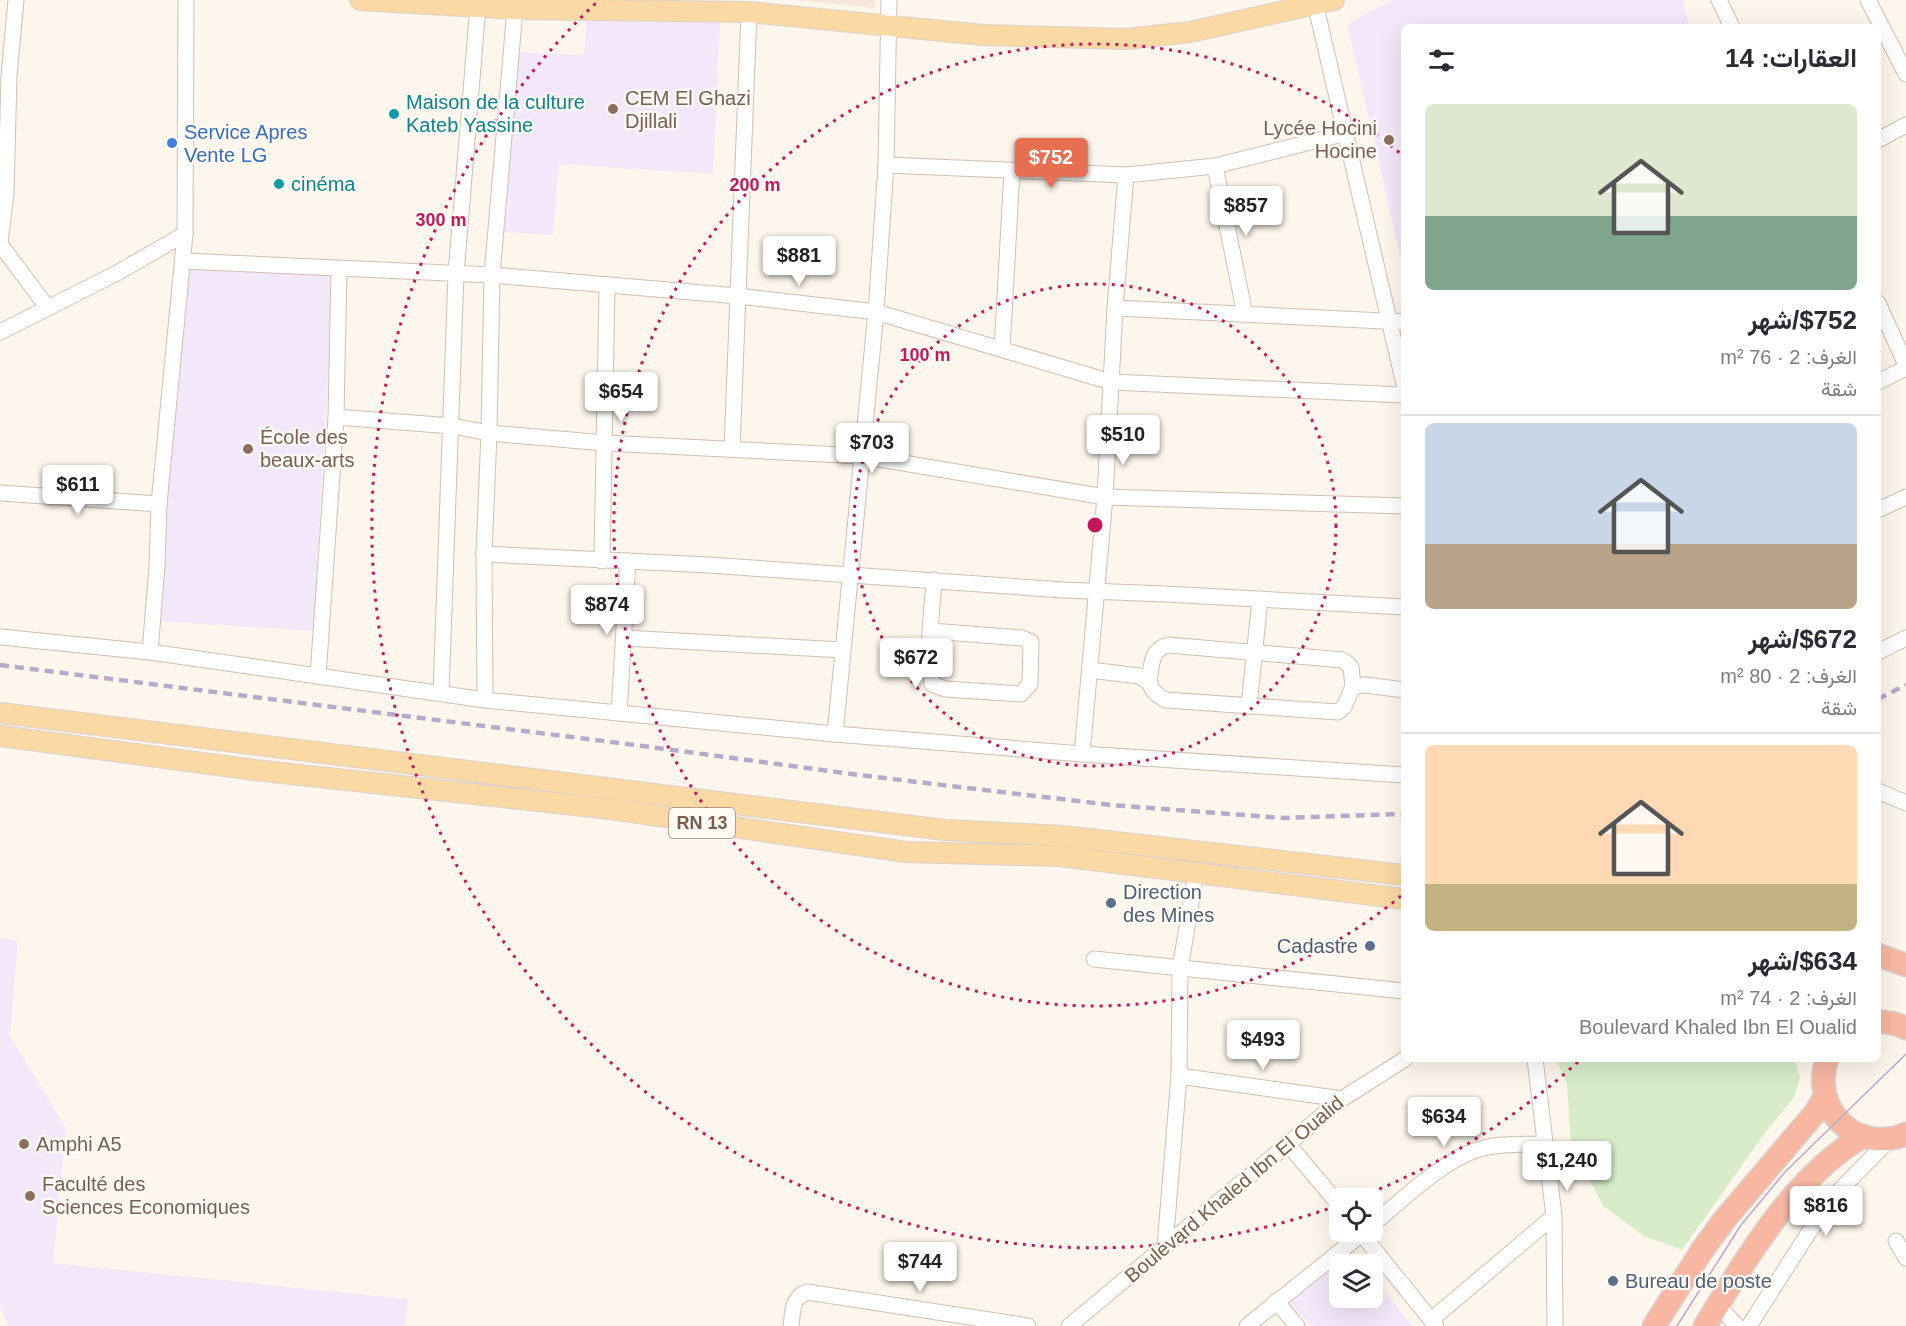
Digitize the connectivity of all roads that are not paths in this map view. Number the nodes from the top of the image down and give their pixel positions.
1 (16, 0) edge
2 (186, 0) edge
3 (360, 0) edge
4 (889, 0) edge
5 (1719, 0) edge
6 (1868, 0) edge
7 (1321, 1) edge
8 (478, 6) junction
9 (515, 9) junction
10 (749, 12) junction
11 (1731, 24) edge
12 (1880, 24) edge
13 (1881, 25) edge
14 (888, 26) junction
15 (1906, 74) edge
16 (1906, 125) edge
17 (1346, 133) junction
18 (1881, 138) edge
19 (886, 165) junction
20 (1215, 166) junction
21 (1012, 171) junction
22 (1126, 175) junction
23 (185, 234) junction
24 (0, 244) edge
25 (183, 261) junction
26 (339, 269) junction
27 (456, 274) junction
28 (492, 276) junction
29 (607, 285) junction
30 (738, 296) junction
31 (47, 307) junction
32 (1115, 308) junction
33 (1881, 310) edge
34 (876, 312) junction
35 (1245, 315) junction
36 (1397, 322) edge
37 (0, 332) edge
38 (1002, 349) junction
39 (1401, 357) edge
40 (1906, 366) edge
41 (1881, 380) edge
42 (1111, 382) junction
43 (1401, 395) edge
44 (336, 417) junction
45 (452, 426) junction
46 (489, 433) junction
47 (605, 442) junction
48 (732, 449) junction
49 (862, 456) junction
50 (0, 493) edge
51 (1105, 497) junction
52 (1906, 497) edge
53 (159, 504) junction
54 (1401, 507) edge
55 (1881, 509) edge
56 (484, 554) junction
57 (602, 561) junction
58 (628, 561) junction
59 (849, 575) junction
60 (934, 580) junction
61 (1096, 592) junction
62 (1260, 599) junction
63 (1401, 607) edge
64 (931, 631) junction
65 (0, 637) edge
66 (624, 638) junction
67 (1906, 638) edge
68 (842, 650) junction
69 (1881, 650) edge
70 (150, 652) junction
71 (1254, 653) junction
72 (1090, 670) junction
73 (318, 676) junction
74 (1149, 681) junction
75 (1353, 686) junction
76 (1401, 690) edge
77 (441, 693) junction
78 (485, 700) junction
79 (1249, 706) junction
80 (0, 713) edge
81 (619, 713) junction
82 (835, 734) junction
83 (0, 736) edge
84 (1082, 754) junction
85 (1401, 771) edge
86 (1881, 792) edge
87 (1906, 804) edge
88 (1196, 873) junction
89 (1401, 875) edge
90 (1401, 899) edge
91 (1881, 956) edge
92 (1094, 959) dead end
93 (1906, 965) edge
94 (1180, 969) junction
95 (1401, 991) edge
96 (1401, 1062) edge
97 (1535, 1062) edge
98 (1822, 1063) edge
99 (1179, 1076) junction
100 (1825, 1097) junction
101 (1342, 1099) junction
102 (1863, 1136) junction
103 (1898, 1136) edge
104 (1287, 1143) junction
105 (1545, 1144) junction
106 (1329, 1193) edge
107 (1383, 1215) edge
108 (1554, 1216) junction
109 (1896, 1241) dead end
110 (1350, 1242) edge
111 (1374, 1242) edge
112 (1165, 1246) junction
113 (1906, 1258) edge
114 (1276, 1301) junction
115 (1718, 1305) junction
116 (1434, 1323) edge
117 (791, 1326) edge
118 (1029, 1326) edge
119 (1069, 1326) edge
120 (1246, 1326) edge
121 (1297, 1326) edge
122 (1556, 1326) edge
123 (1654, 1326) edge
124 (1705, 1326) edge
125 (1737, 1326) edge
126 (1749, 1326) edge

1 - 24 street
2 - 23 street
3 - 8 main road
4 - 14 street
5 - 11 street
6 - 12 street
7 - 14 main road
7 - 17 street
8 - 9 main road
8 - 27 street
9 - 10 main road
9 - 28 street
10 - 14 main road
10 - 30 street
13 - 15 street
14 - 19 street
16 - 18 street
17 - 20 street
17 - 36 street
19 - 21 street
19 - 34 street
20 - 22 street
20 - 35 street
21 - 22 street
21 - 38 street
22 - 32 street
23 - 25 street
23 - 31 street
24 - 31 street
25 - 26 street
25 - 53 street
26 - 27 street
26 - 44 street
27 - 28 street
27 - 45 street
28 - 29 street
28 - 46 street
29 - 30 street
29 - 47 street
30 - 34 street
30 - 48 street
31 - 37 street
32 - 35 street
32 - 42 street
33 - 40 street
34 - 38 street
34 - 49 street
35 - 36 street
36 - 39 street
38 - 42 street
40 - 41 street
42 - 43 street
42 - 51 street
44 - 45 street
44 - 73 street
45 - 46 street
45 - 77 street
46 - 47 street
46 - 56 street
47 - 48 street
47 - 57 street
48 - 49 street
49 - 51 street
49 - 59 street
50 - 53 street
51 - 54 street
51 - 61 street
52 - 55 street
53 - 70 street
56 - 57 street
56 - 78 street
57 - 58 street
58 - 59 street
58 - 66 street
59 - 60 street
59 - 68 street
60 - 61 street
60 - 64 street
61 - 62 street
61 - 72 street
62 - 63 street
62 - 71 street
64 - 64 street
65 - 70 street
66 - 68 street
66 - 81 street
67 - 69 street
68 - 82 street
70 - 73 street
71 - 74 street
71 - 75 street
71 - 79 street
72 - 74 street
72 - 84 street
73 - 77 street
74 - 79 street
75 - 76 street
75 - 79 street
77 - 78 street
78 - 81 street
80 - 89 main road, RN 13
81 - 82 street
82 - 84 street
83 - 88 main road, RN 13
84 - 85 street
86 - 87 street
88 - 90 main road, RN 13
88 - 94 street
91 - 93 highway
92 - 94 street
94 - 95 street
94 - 99 street
96 - 101 street, Boulevard Khaled Ibn El Oualid
97 - 105 street
98 - 100 highway
99 - 101 street
99 - 112 street
100 - 102 highway
100 - 123 highway
101 - 104 street, Boulevard Khaled Ibn El Oualid
102 - 103 highway
102 - 115 highway
103 - 126 street
104 - 106 street
104 - 112 street, Boulevard Khaled Ibn El Oualid
105 - 107 street
105 - 108 street
108 - 116 street
108 - 122 street
109 - 113 street
110 - 114 street
111 - 116 street
112 - 119 street, Boulevard Khaled Ibn El Oualid
114 - 120 street
114 - 121 street
115 - 124 highway
115 - 125 street
117 - 118 street

